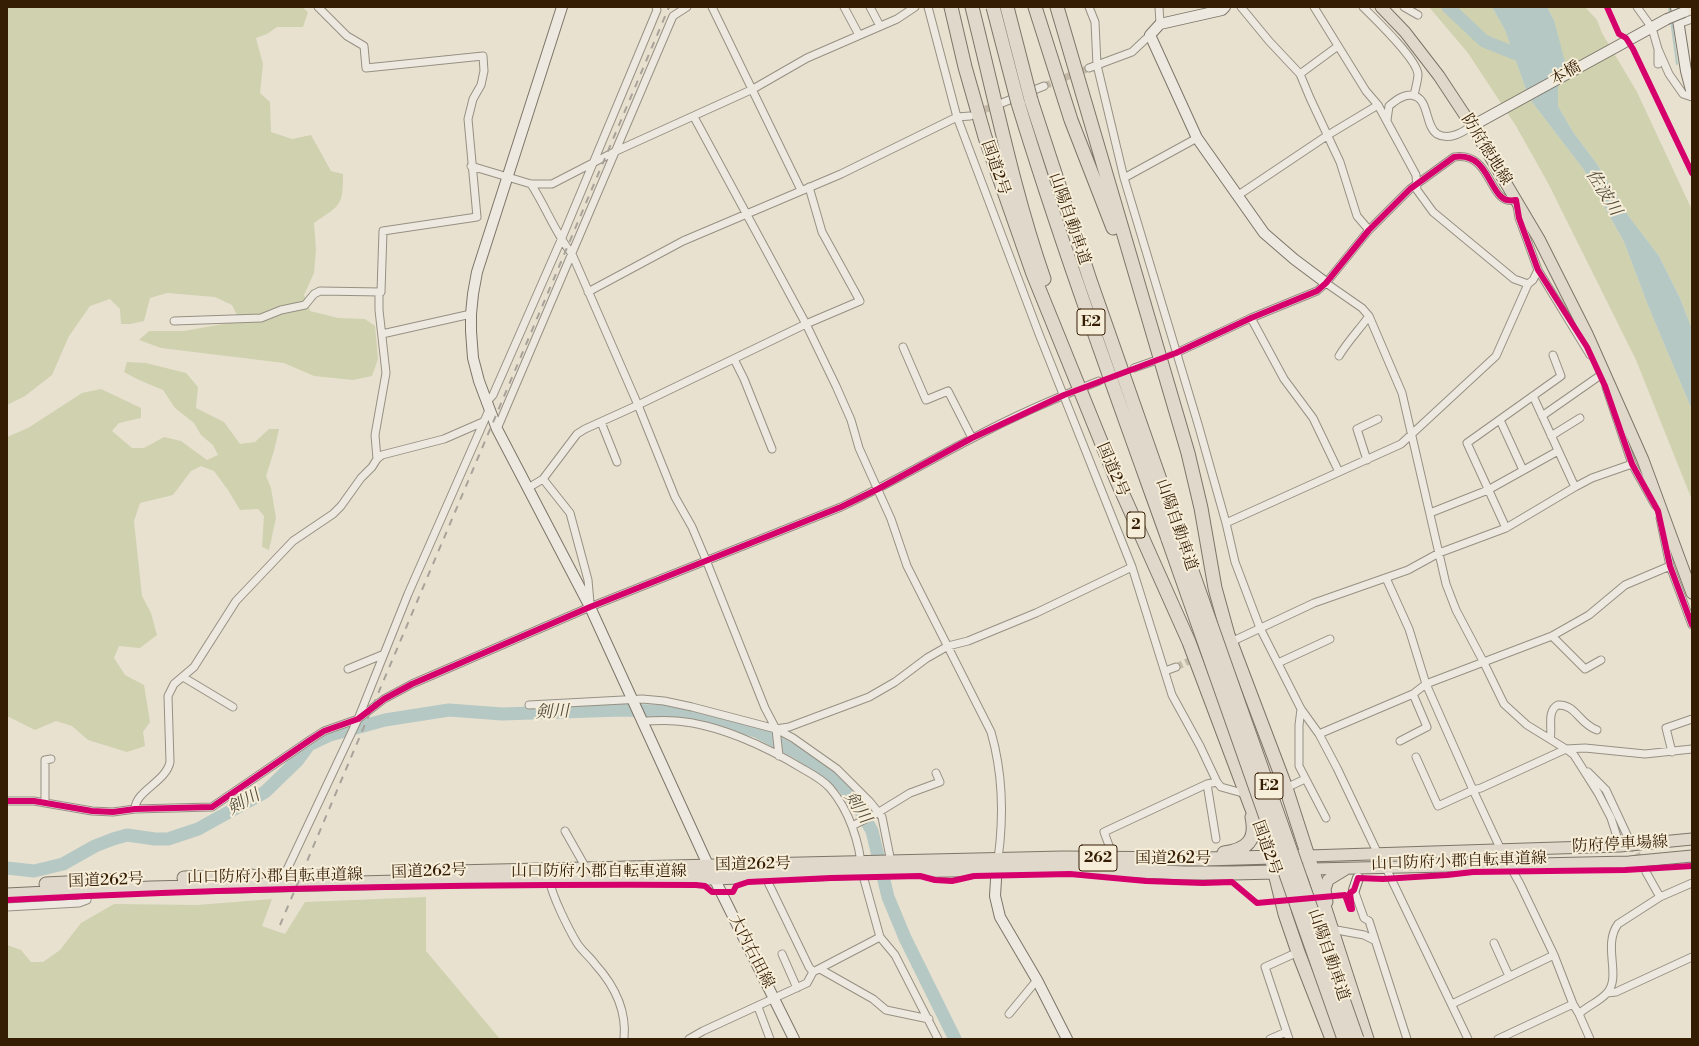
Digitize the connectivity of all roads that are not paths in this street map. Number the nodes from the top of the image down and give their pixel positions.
1 (318, 7) edge
2 (562, 7) edge
3 (656, 7) edge
4 (687, 7) edge
5 (712, 7) edge
6 (844, 7) edge
7 (870, 7) edge
8 (915, 7) edge
9 (928, 7) edge
10 (951, 7) edge
11 (972, 7) edge
12 (993, 7) edge
13 (1006, 7) edge
14 (1035, 7) edge
15 (1057, 7) edge
16 (1089, 7) edge
17 (1159, 7) edge
18 (1225, 7) edge
19 (1241, 7) edge
20 (1314, 7) edge
21 (1363, 7) edge
22 (1381, 7) edge
23 (1404, 7) edge
24 (1639, 9) edge
25 (1684, 9) edge
26 (1418, 15) dead end
27 (1692, 19) edge
28 (1160, 24) junction
29 (1678, 24) junction
30 (880, 26) junction
31 (1652, 28) junction
32 (859, 35) junction
33 (1150, 36) junction
34 (1338, 46) junction
35 (1658, 49) junction
36 (1658, 64) dead end
37 (1097, 65) junction
38 (1089, 68) tunnel mouth
39 (1300, 74) junction
40 (1044, 86) tunnel mouth
41 (752, 89) junction
42 (1692, 94) edge
43 (1414, 96) junction
44 (1692, 97) edge
45 (1025, 102) junction
46 (1002, 103) tunnel mouth
47 (1378, 105) junction
48 (970, 116) tunnel mouth
49 (694, 117) junction
50 (958, 117) junction
51 (1387, 121) junction
52 (1472, 126) junction
53 (1328, 135) junction
54 (1197, 138) junction
55 (614, 152) junction
56 (593, 163) junction
57 (471, 166) junction
58 (508, 177) junction
59 (1124, 178) junction
60 (1417, 182) junction
61 (531, 184) junction
62 (808, 187) junction
63 (801, 190) junction
64 (1237, 196) junction
65 (1516, 200) junction
66 (747, 213) junction
67 (1369, 230) junction
68 (561, 240) junction
69 (572, 254) junction
70 (1538, 270) junction
71 (1326, 283) junction
72 (1528, 284) junction
73 (379, 292) junction
74 (588, 292) junction
75 (1146, 310) junction
76 (471, 314) junction
77 (1369, 316) junction
78 (1251, 318) junction
79 (174, 321) dead end
80 (806, 324) junction
81 (382, 334) junction
82 (903, 347) dead end
83 (1176, 353) junction
84 (1553, 355) dead end
85 (1339, 356) dead end
86 (734, 359) junction
87 (1154, 360) tunnel mouth
88 (1071, 368) junction
89 (1134, 368) dead end
90 (1602, 374) junction
91 (1099, 381) dead end
92 (1079, 389) junction
93 (1064, 395) junction
94 (1533, 396) junction
95 (638, 405) junction
96 (488, 406) junction
97 (1542, 416) junction
98 (1580, 418) dead end
99 (1378, 419) dead end
100 (1500, 420) junction
101 (483, 422) junction
102 (600, 422) junction
103 (497, 429) junction
104 (1412, 434) junction
105 (1551, 436) junction
106 (972, 438) junction
107 (772, 449) dead end
108 (1558, 451) junction
109 (377, 459) junction
110 (1367, 460) junction
111 (617, 462) dead end
112 (1632, 464) junction
113 (1523, 470) junction
114 (1339, 472) junction
115 (543, 479) junction
116 (1575, 487) junction
117 (528, 488) junction
118 (878, 489) junction
119 (1488, 490) junction
120 (1660, 510) junction
121 (1430, 513) junction
122 (1226, 523) junction
123 (1506, 528) junction
124 (1174, 536) junction
125 (1439, 553) junction
126 (706, 560) junction
127 (1670, 566) junction
128 (1132, 568) junction
129 (1386, 578) junction
130 (1692, 593) edge
131 (590, 608) junction
132 (1692, 625) edge
133 (1260, 628) junction
134 (1552, 636) junction
135 (1330, 639) dead end
136 (1233, 642) dead end
137 (948, 646) junction
138 (382, 655) junction
139 (1601, 660) dead end
140 (1484, 662) junction
141 (1278, 663) junction
142 (1176, 667) tunnel mouth
143 (348, 669) dead end
144 (1165, 671) junction
145 (183, 677) junction
146 (1426, 684) junction
147 (1413, 694) junction
148 (633, 701) junction
149 (529, 705) dead end
150 (233, 707) dead end
151 (1301, 708) junction
152 (358, 719) junction
153 (642, 719) junction
154 (1692, 719) edge
155 (1597, 730) dead end
156 (777, 733) junction
157 (1319, 734) junction
158 (1267, 737) junction
159 (1550, 739) junction
160 (1400, 741) dead end
161 (1566, 749) junction
162 (1692, 749) edge
163 (1672, 752) junction
164 (779, 754) junction
165 (1416, 757) dead end
166 (51, 759) dead end
167 (1581, 766) junction
168 (936, 772) dead end
169 (1305, 779) junction
170 (1216, 782) junction
171 (1207, 784) junction
172 (1286, 788) junction
173 (1473, 790) junction
174 (1248, 799) junction
175 (7, 801) edge
176 (45, 803) junction
177 (135, 809) junction
178 (879, 812) junction
179 (1326, 818) dead end
180 (852, 826) junction
181 (565, 831) dead end
182 (1627, 835) tunnel mouth
183 (1216, 839) dead end
184 (1692, 839) edge
185 (1620, 846) junction
186 (1501, 850) junction
187 (1378, 854) junction
188 (1270, 856) junction
189 (1308, 856) junction
190 (1692, 856) edge
191 (1114, 859) junction
192 (1204, 859) junction
193 (997, 864) junction
194 (890, 865) junction
195 (1509, 865) junction
196 (863, 867) junction
197 (586, 868) junction
198 (1386, 868) junction
199 (1312, 869) junction
200 (711, 872) junction
201 (1276, 872) junction
202 (1354, 872) junction
203 (1646, 872) tunnel mouth
204 (1255, 873) junction
205 (548, 874) junction
206 (284, 876) junction
207 (765, 876) junction
208 (1692, 883) edge
209 (7, 886) edge
210 (1354, 890) joint
211 (88, 891) junction
212 (7, 895) edge
213 (1660, 897) junction
214 (7, 907) edge
215 (1329, 925) junction
216 (880, 937) junction
217 (1374, 940) junction
218 (1494, 944) dead end
219 (1298, 952) junction
220 (782, 954) dead end
221 (1554, 954) junction
222 (1692, 957) edge
223 (817, 970) junction
224 (1509, 976) junction
225 (1036, 980) junction
226 (797, 988) junction
227 (1607, 993) junction
228 (775, 999) junction
229 (1452, 1004) junction
230 (1572, 1004) junction
231 (758, 1007) junction
232 (1008, 1014) dead end
233 (1579, 1014) junction
234 (929, 1020) junction
235 (1286, 1032) junction
236 (624, 1039) edge
237 (689, 1039) edge
238 (770, 1039) edge
239 (794, 1039) edge
240 (938, 1039) edge
241 (1067, 1039) edge
242 (1270, 1039) edge
243 (1289, 1039) edge
244 (1332, 1039) edge
245 (1344, 1039) edge
246 (1357, 1039) edge
247 (1367, 1039) edge
248 (1407, 1039) edge
249 (1468, 1039) edge
250 (1498, 1039) edge
251 (1590, 1039) edge

1 - 57 street
2 - 58 street, 大内右田線
3 - 56 street
4 - 55 street
5 - 41 street
6 - 32 street
7 - 30 street
8 - 30 street
9 - 50 street
10 - 88 highway, 国道2号 / 2
11 - 88 highway
12 - 45 highway, 山陽自動車道 / E2, bridge
13 - 45 highway, 山陽自動車道 / E2, bridge
14 - 75 highway
15 - 75 highway
16 - 37 street
17 - 28 street
18 - 28 street
19 - 39 street
20 - 34 street
21 - 43 street
22 - 52 main road, 防府徳地線
23 - 26 street
24 - 31 street
25 - 29 street
25 - 31 street, 本橋, bridge
27 - 29 street
28 - 33 street
29 - 42 street
30 - 32 street
31 - 35 street
31 - 52 street, 本橋
32 - 41 street
33 - 37 street
33 - 54 street
34 - 39 street
34 - 47 street
35 - 36 street
35 - 44 street
37 - 38 street
37 - 59 street
39 - 53 street
40 - 46 street
41 - 49 street
41 - 63 street
43 - 51 street
43 - 52 street
45 - 124 highway, 山陽自動車道 / E2
47 - 51 street
47 - 53 street
48 - 50 street
49 - 55 street
49 - 66 street
50 - 62 street
50 - 93 street
51 - 60 street
52 - 65 main road, 防府徳地線
53 - 64 street
53 - 67 street
54 - 59 street
54 - 64 street
55 - 56 street
55 - 69 street
56 - 61 street
56 - 68 street
57 - 58 street
57 - 73 street
58 - 61 street
58 - 76 street, 大内右田線
59 - 83 street
60 - 65 street
60 - 67 street
60 - 72 street
61 - 68 street
62 - 63 street
62 - 80 street
63 - 66 street
64 - 71 street
65 - 70 street
65 - 90 main road, 防府徳地線
66 - 74 street
66 - 80 street
67 - 71 street
68 - 69 street
68 - 96 street
69 - 74 street
69 - 103 street
70 - 72 street
70 - 90 street
71 - 77 street
71 - 78 street
72 - 104 street
73 - 79 street
73 - 81 street
74 - 95 street
75 - 158 highway
76 - 81 street
76 - 96 street, 大内右田線
77 - 85 street
77 - 104 street
78 - 83 street
78 - 114 street
80 - 86 street
80 - 118 street
81 - 109 street
82 - 106 street
83 - 122 street
84 - 94 street
86 - 95 street
86 - 107 street
87 - 89 street
88 - 92 highway, 国道2号 / 2
90 - 97 street
90 - 112 street
90 - 120 main road, 防府徳地線
91 - 92 street
92 - 93 street
92 - 174 highway, 国道2号 / 2
93 - 106 street
93 - 128 street
94 - 97 street
94 - 100 street
95 - 102 street
95 - 126 street
96 - 101 street
96 - 103 street, 大内右田線
97 - 105 street
98 - 105 street
99 - 110 street
100 - 113 street
100 - 119 street
101 - 109 street
101 - 138 street
102 - 111 street
102 - 115 street
103 - 117 street, 大内右田線
104 - 110 street
104 - 121 street
105 - 108 street
106 - 118 street
108 - 113 street
108 - 116 street
109 - 145 street
110 - 114 street
112 - 116 street
112 - 120 street
113 - 119 street
114 - 122 street
115 - 117 street
115 - 131 street
116 - 123 street
117 - 131 street, 大内右田線
118 - 126 street
118 - 137 street
119 - 121 street
119 - 123 street
120 - 127 street
120 - 130 main road, 防府徳地線
121 - 125 street
122 - 133 street
123 - 125 street
124 - 245 highway, 山陽自動車道 / E2, bridge
124 - 246 highway, 山陽自動車道 / E2, bridge
125 - 129 street
125 - 140 street
126 - 131 street
126 - 156 street
127 - 132 street
127 - 134 street
128 - 137 street
128 - 144 street
129 - 133 street
129 - 146 street
131 - 148 street, 大内右田線
131 - 152 street
133 - 136 street
133 - 141 street
134 - 139 street
134 - 140 street
135 - 141 street
137 - 156 street
137 - 193 street
138 - 143 street
138 - 152 street
140 - 146 street
140 - 159 street
141 - 151 street
142 - 144 street
144 - 170 street
145 - 150 street
145 - 177 street
146 - 147 street
146 - 173 street
147 - 157 street
147 - 160 street
148 - 149 street
148 - 153 street, 大内右田線
148 - 156 street
151 - 157 street
151 - 169 street
152 - 177 street
152 - 206 street
153 - 164 street
153 - 200 street, 大内右田線
154 - 163 street
155 - 159 street
156 - 164 street
156 - 178 street
157 - 187 street
158 - 172 highway
158 - 188 highway
159 - 161 street
161 - 163 street
161 - 167 street
161 - 173 street
162 - 163 street
164 - 180 street
165 - 173 street
166 - 176 street
167 - 182 street
167 - 185 street
168 - 178 street
169 - 172 street
169 - 179 street
170 - 171 street
170 - 174 street
171 - 183 street
171 - 191 street
172 - 189 highway
173 - 186 street
174 - 188 highway, 国道2号 / 2
174 - 192 highway
175 - 176 street
176 - 177 street
178 - 180 street
178 - 194 street
180 - 196 street
181 - 197 street
184 - 185 main road, 防府停車場線
185 - 186 main road, 防府停車場線
186 - 187 main road, 防府停車場線
186 - 195 street
187 - 189 main road, 防府停車場線
188 - 189 highway, 国道262号 / 262
188 - 192 highway, 国道262号 / 262
188 - 201 highway, 国道2号 / 2
188 - 204 highway
189 - 199 highway
190 - 195 main road, 防府停車場線
191 - 192 highway, 国道262号 / 262
191 - 193 highway, 国道262号 / 262
193 - 194 highway, 国道262号 / 262
193 - 204 highway, 国道262号 / 262
193 - 225 street
194 - 196 highway, 国道262号 / 262
195 - 198 main road, 防府停車場線
195 - 221 street
196 - 200 highway, 国道262号 / 262
196 - 207 highway, 国道262号 / 262
196 - 216 street
197 - 200 highway, 国道262号 / 262
197 - 205 highway, 国道262号 / 262
198 - 202 main road, 防府停車場線
198 - 229 street
199 - 201 highway, 国道262号 / 262
199 - 202 main road, 防府停車場線
199 - 215 highway
200 - 205 highway, 国道262号 / 262
200 - 207 highway, 国道262号 / 262
200 - 228 street, 大内右田線
201 - 204 highway, 国道262号 / 262
201 - 219 highway, 国道2号 / 2
202 - 210 street, 山口防府小郡自転車道線
202 - 215 main road
203 - 213 street
205 - 206 highway, 国道262号 / 262
205 - 211 highway, 国道262号 / 262
205 - 236 street
206 - 209 highway, 国道262号 / 262
207 - 223 street
208 - 213 street
210 - 217 street
211 - 212 highway, 国道262号 / 262
211 - 214 street
213 - 227 street
215 - 217 street
215 - 247 highway
216 - 223 street
216 - 234 street
217 - 248 street
218 - 224 street
219 - 235 street
219 - 244 highway, 国道2号 / 2
220 - 226 street
221 - 224 street
221 - 230 street
222 - 227 street
223 - 226 street
223 - 234 street
224 - 229 street
225 - 232 street
225 - 241 street
226 - 228 street
227 - 233 street
228 - 231 street
228 - 239 street, 大内右田線
229 - 249 street
230 - 233 street
230 - 250 street
231 - 237 street
231 - 238 street
233 - 251 street
234 - 240 street
235 - 242 street
235 - 243 street

